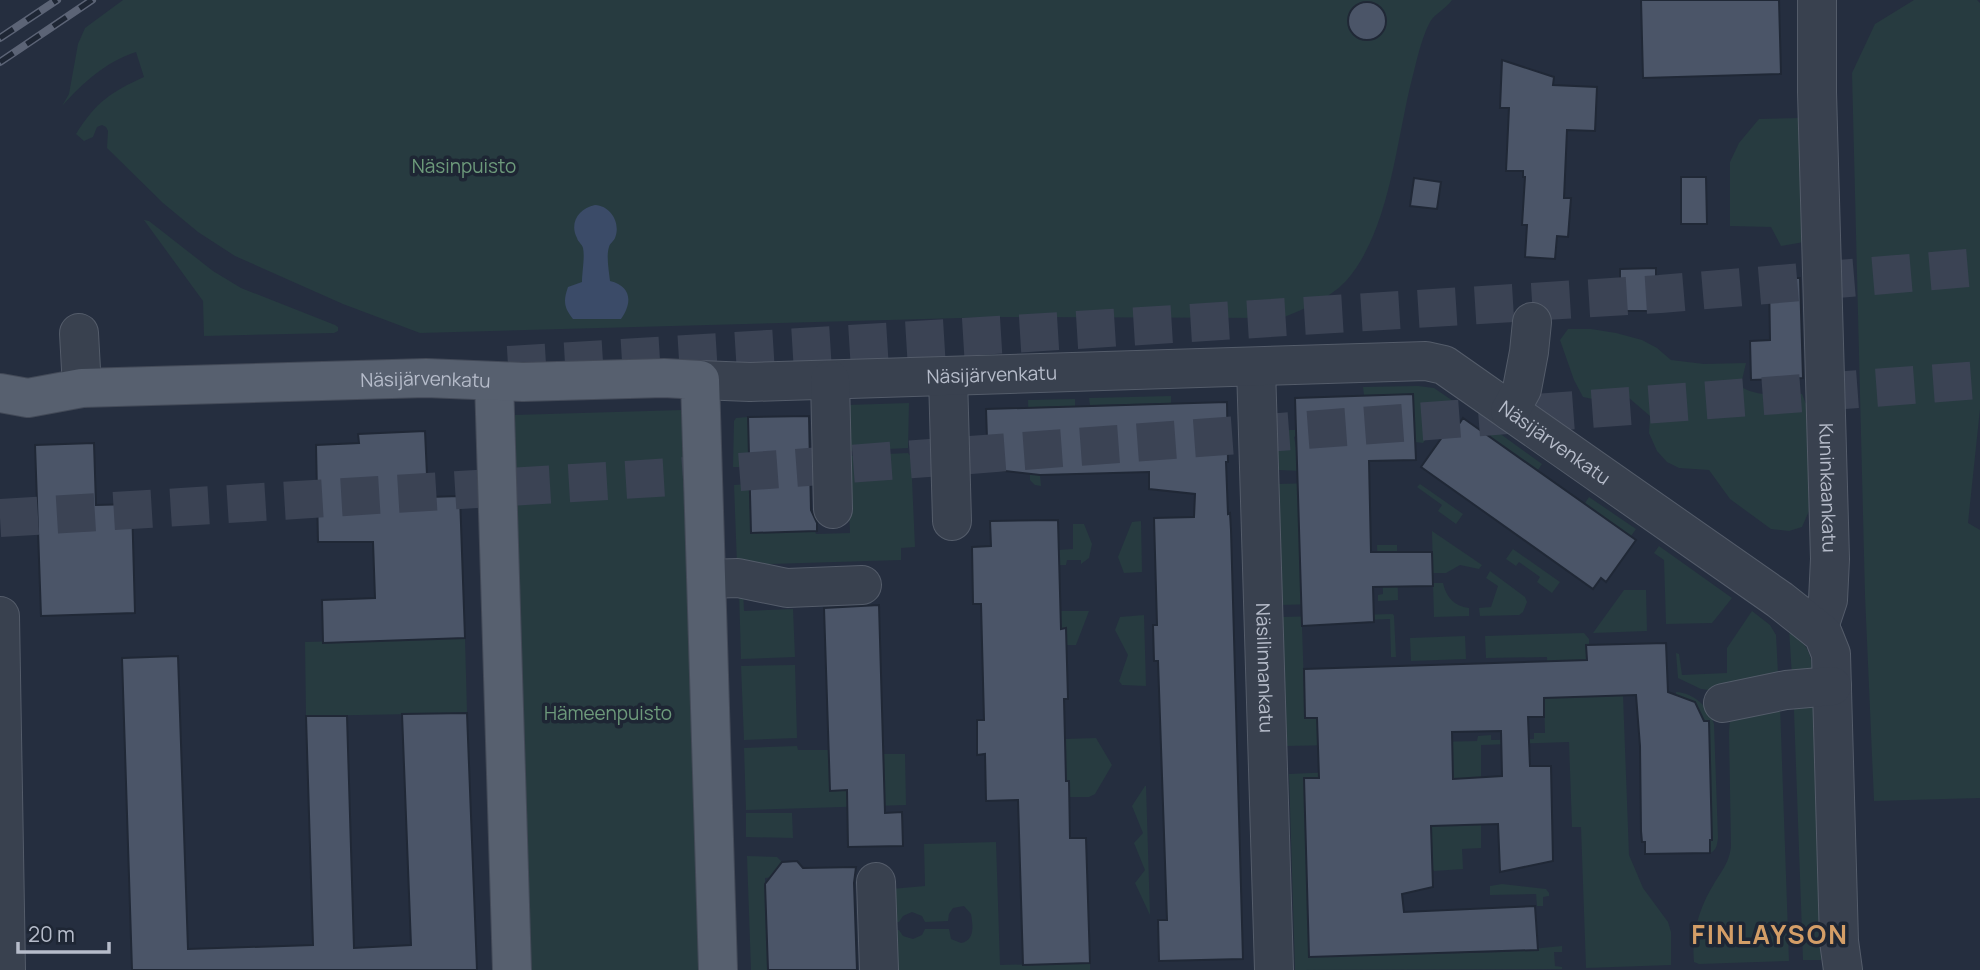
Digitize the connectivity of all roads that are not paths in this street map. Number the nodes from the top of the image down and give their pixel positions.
1 (1817, 0) edge
2 (1532, 322) dead end
3 (79, 333) dead end
4 (0, 366) edge
5 (1256, 367) junction
6 (948, 376) junction
7 (700, 380) junction
8 (830, 380) junction
9 (494, 381) junction
10 (82, 388) junction
11 (0, 393) edge
12 (1510, 411) junction
13 (834, 509) dead end
14 (953, 521) dead end
15 (706, 579) junction
16 (862, 585) dead end
17 (0, 616) edge
18 (1818, 630) junction
19 (1832, 686) junction
20 (1723, 703) dead end
21 (876, 882) dead end
22 (6, 970) edge
23 (512, 970) edge
24 (718, 970) edge
25 (879, 970) edge
26 (1274, 970) edge
27 (1843, 970) edge

1 - 18 street, Kuninkaankatu
2 - 12 street
3 - 10 street
4 - 10 main road, Näsijärvenkatu
5 - 6 street, Näsijärvenkatu
5 - 12 street, Näsijärvenkatu
5 - 26 street, Näsilinnankatu
6 - 8 street, Näsijärvenkatu
6 - 14 street
7 - 8 street, Näsijärvenkatu
7 - 9 main road, Näsijärvenkatu
7 - 15 main road
8 - 13 street
9 - 10 main road, Näsijärvenkatu
9 - 23 main road
10 - 11 main road, Näsijärvenkatu
12 - 18 street, Näsijärvenkatu
15 - 16 street
15 - 24 main road
17 - 22 street
18 - 19 street
19 - 20 street
19 - 27 street
21 - 25 street

